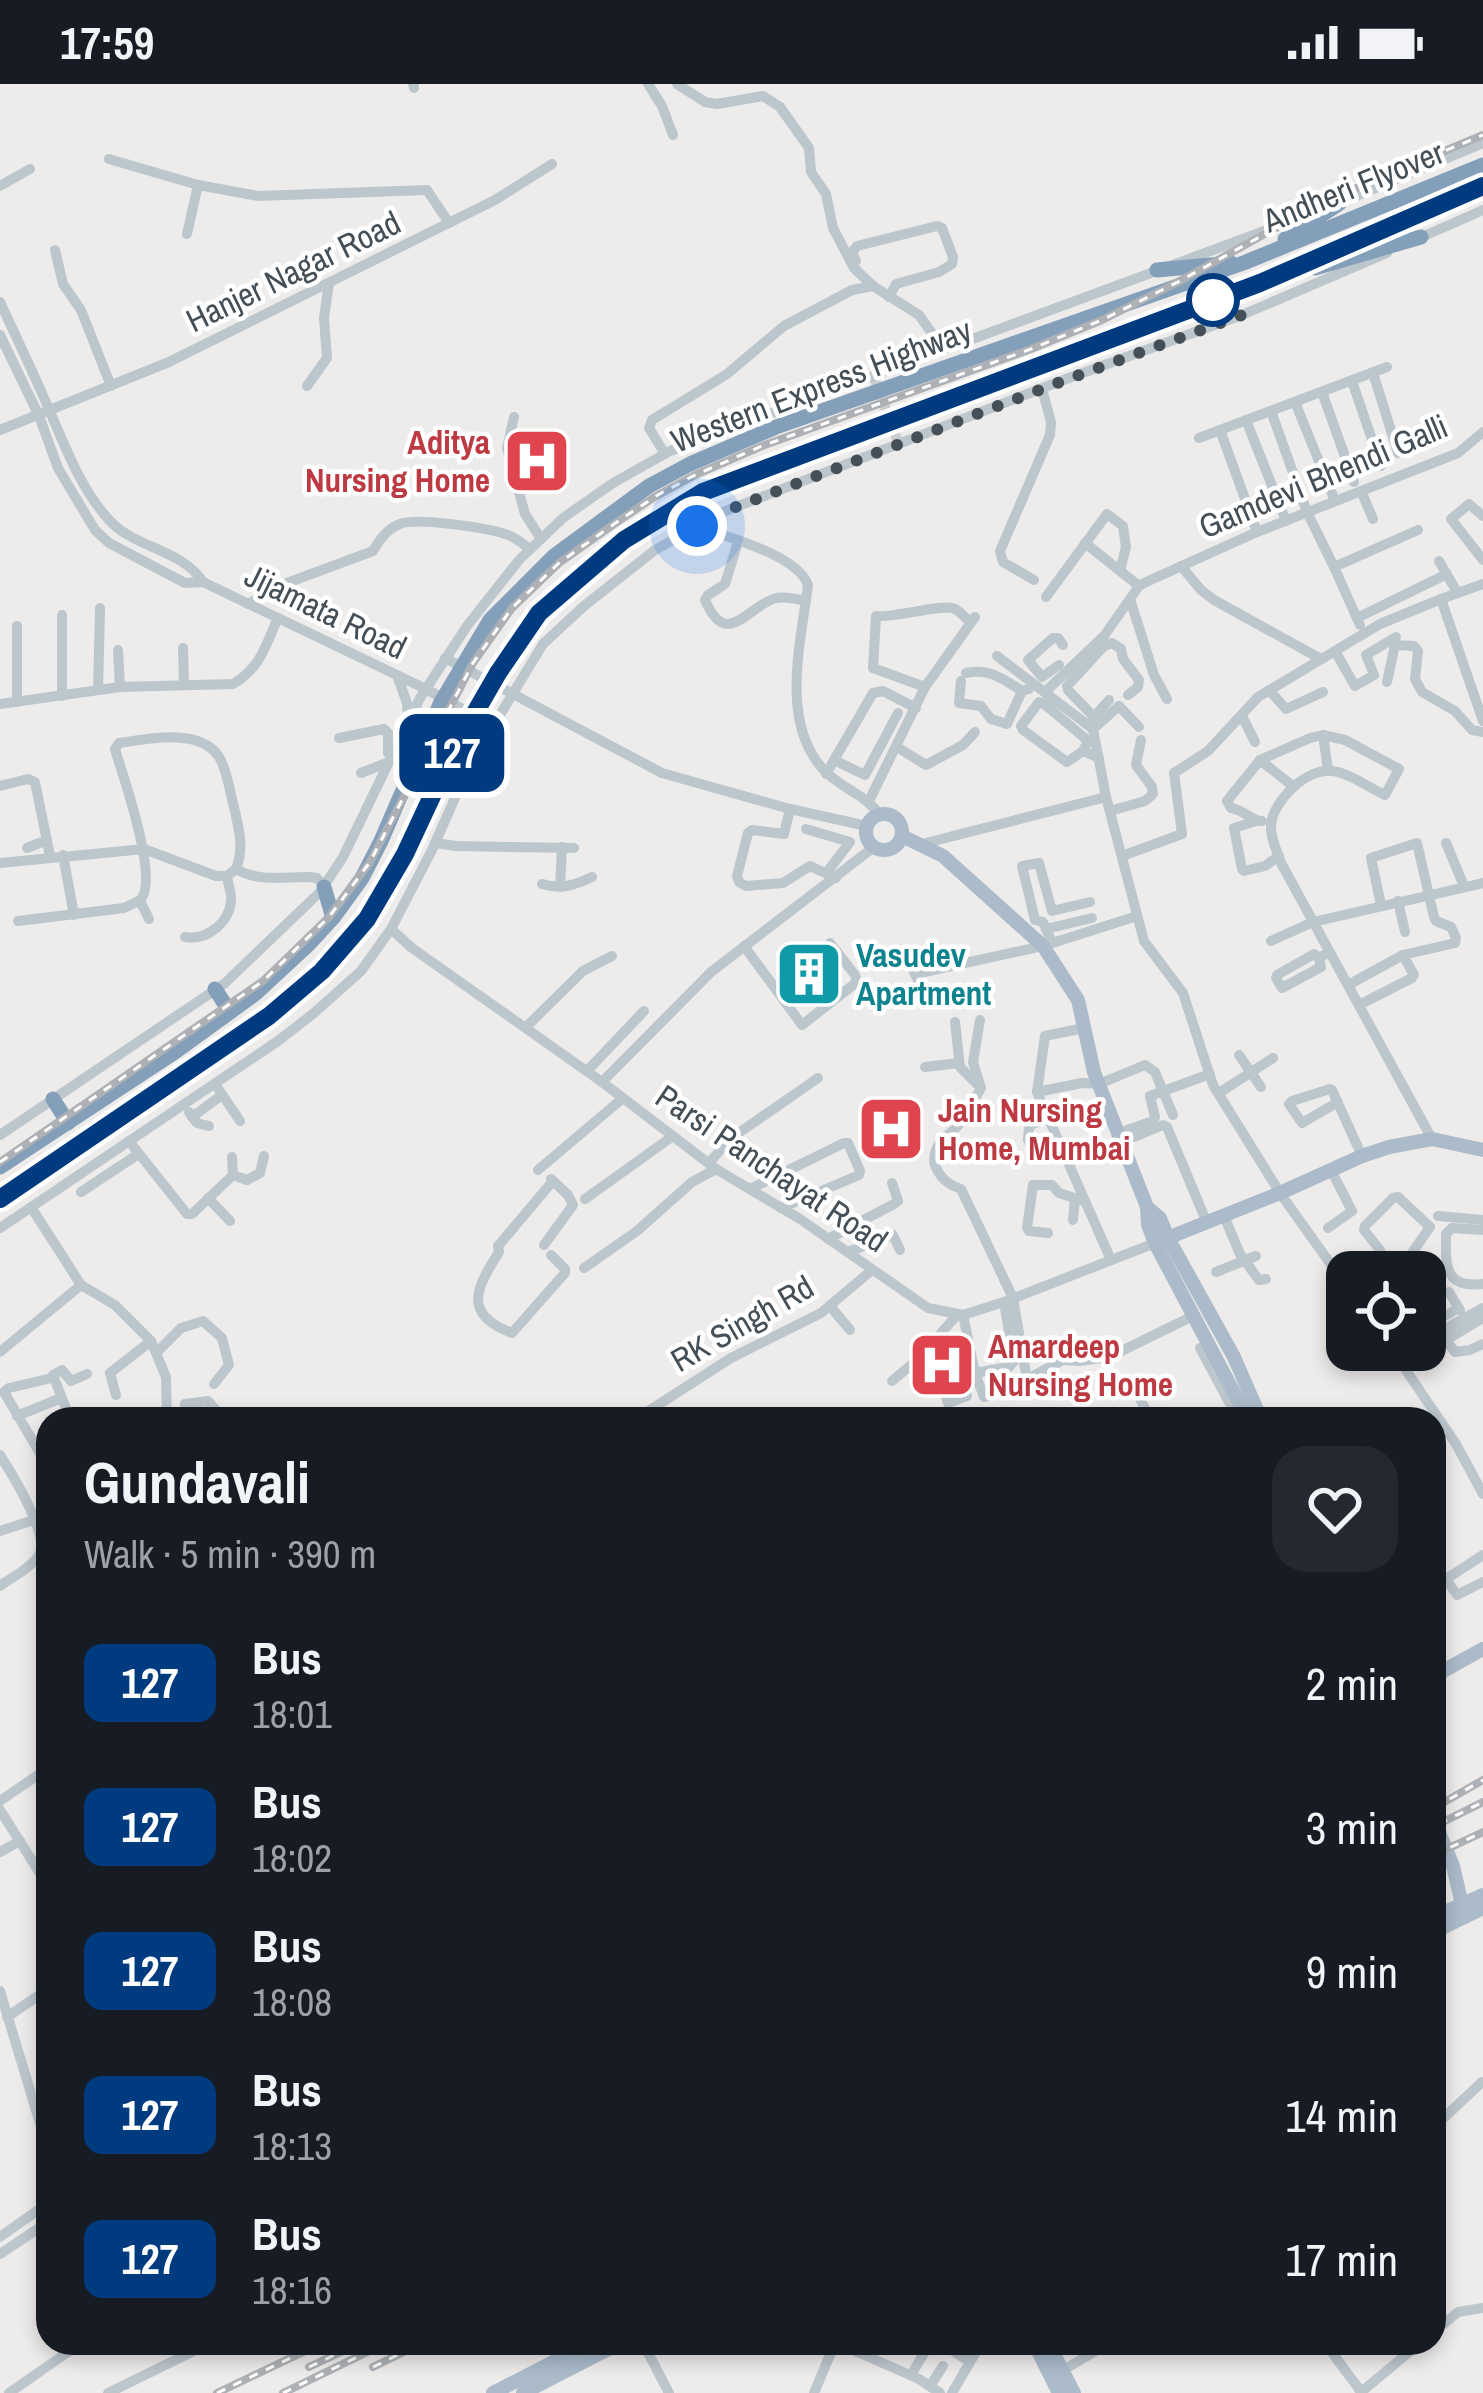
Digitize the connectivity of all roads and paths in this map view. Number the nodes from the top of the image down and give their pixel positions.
1 (648, 84) edge
2 (677, 84) edge
3 (674, 134) dead end
4 (1483, 143) edge
5 (109, 159) dead end
6 (552, 164) dead end
7 (1483, 165) edge
8 (29, 169) dead end
9 (198, 185) junction
10 (0, 186) edge
11 (1483, 186) edge
12 (1340, 203) junction
13 (1483, 210) edge
14 (448, 223) junction
15 (1233, 223) dead end
16 (187, 234) dead end
17 (1421, 237) junction
18 (1239, 239) junction
19 (55, 250) dead end
20 (1246, 262) junction
21 (1157, 270) junction
22 (328, 283) junction
23 (1260, 283) junction
24 (873, 286) junction
25 (891, 291) junction
26 (0, 302) edge
27 (0, 335) edge
28 (943, 349) junction
29 (1387, 368) dead end
30 (1373, 373) junction
31 (1352, 381) junction
32 (111, 386) junction
33 (307, 386) dead end
34 (1042, 389) junction
35 (1322, 392) junction
36 (1295, 402) junction
37 (1271, 411) junction
38 (44, 414) junction
39 (514, 417) dead end
40 (1246, 420) junction
41 (0, 430) edge
42 (1220, 430) junction
43 (1483, 432) edge
44 (1199, 438) dead end
45 (1398, 453) dead end
46 (665, 454) junction
47 (1381, 466) dead end
48 (1358, 487) junction
49 (1334, 501) junction
50 (1307, 512) junction
51 (1483, 516) edge
52 (1372, 520) dead end
53 (1286, 521) junction
54 (697, 526) junction
55 (1418, 530) dead end
56 (1257, 532) junction
57 (541, 539) junction
58 (738, 542) junction
59 (1085, 543) junction
60 (530, 549) junction
61 (1483, 560) edge
62 (1439, 561) dead end
63 (1181, 566) junction
64 (1334, 567) junction
65 (1120, 571) junction
66 (1447, 574) junction
67 (1034, 580) dead end
68 (1483, 584) edge
69 (1139, 586) junction
70 (1457, 592) junction
71 (1399, 597) junction
72 (1046, 598) dead end
73 (1130, 598) junction
74 (1441, 599) junction
75 (806, 601) junction
76 (248, 604) junction
77 (100, 608) dead end
78 (1372, 609) junction
79 (1408, 613) junction
80 (62, 615) dead end
81 (278, 618) junction
82 (1357, 619) junction
83 (1381, 624) junction
84 (17, 626) dead end
85 (1363, 634) junction
86 (1396, 637) dead end
87 (1063, 645) dead end
88 (183, 648) dead end
89 (118, 650) dead end
90 (1335, 651) junction
91 (445, 658) junction
92 (1321, 659) junction
93 (1061, 669) junction
94 (1027, 671) junction
95 (991, 673) junction
96 (397, 675) junction
97 (1387, 682) dead end
98 (184, 685) junction
99 (120, 687) junction
100 (925, 687) junction
101 (426, 689) junction
102 (1042, 689) junction
103 (98, 690) junction
104 (514, 692) junction
105 (1022, 692) junction
106 (1323, 692) dead end
107 (1271, 693) junction
108 (62, 695) junction
109 (1128, 695) dead end
110 (1167, 699) dead end
111 (1109, 700) dead end
112 (17, 702) junction
113 (0, 704) edge
114 (916, 708) junction
115 (898, 713) dead end
116 (1241, 715) junction
117 (1483, 721) edge
118 (1091, 724) junction
119 (404, 725) junction
120 (493, 726) junction
121 (975, 732) dead end
122 (1483, 733) edge
123 (1323, 735) junction
124 (339, 738) dead end
125 (1255, 742) dead end
126 (1100, 743) dead end
127 (897, 748) junction
128 (1083, 751) junction
129 (391, 755) junction
130 (372, 760) dead end
131 (834, 760) junction
132 (1260, 760) junction
133 (1100, 761) junction
134 (1328, 770) junction
135 (361, 772) dead end
136 (826, 774) junction
137 (1105, 785) junction
138 (0, 786) edge
139 (1294, 787) junction
140 (869, 801) junction
141 (790, 809) junction
142 (1110, 811) junction
143 (811, 814) junction
144 (880, 815) junction
145 (1256, 821) junction
146 (1271, 822) junction
147 (867, 826) junction
148 (902, 836) junction
149 (47, 840) junction
150 (1446, 842) dead end
151 (435, 843) junction
152 (922, 844) junction
153 (874, 847) junction
154 (26, 848) dead end
155 (143, 849) junction
156 (57, 855) junction
157 (1122, 856) junction
158 (1279, 856) junction
159 (0, 863) edge
160 (232, 873) junction
161 (831, 875) junction
162 (592, 877) dead end
163 (791, 880) junction
164 (1483, 883) edge
165 (542, 884) dead end
166 (1463, 886) junction
167 (324, 887) junction
168 (560, 887) junction
169 (814, 895) junction
170 (1430, 900) junction
171 (140, 901) junction
172 (1090, 902) dead end
173 (1381, 905) junction
174 (1400, 906) junction
175 (74, 915) junction
176 (1137, 916) junction
177 (333, 918) junction
178 (1092, 918) dead end
179 (149, 919) dead end
180 (18, 921) dead end
181 (1312, 922) junction
182 (391, 929) junction
183 (1046, 929) junction
184 (1405, 932) dead end
185 (185, 937) dead end
186 (1271, 941) dead end
187 (830, 943) dead end
188 (1047, 945) junction
189 (745, 946) junction
190 (903, 950) dead end
191 (1403, 955) junction
192 (612, 956) dead end
193 (915, 974) junction
194 (1348, 986) junction
195 (215, 989) junction
196 (901, 998) dead end
197 (1359, 1005) junction
198 (644, 1011) dead end
199 (230, 1012) junction
200 (980, 1020) dead end
201 (955, 1022) dead end
202 (526, 1027) junction
203 (1084, 1028) junction
204 (1239, 1055) dead end
205 (1273, 1058) dead end
206 (959, 1063) junction
207 (925, 1067) dead end
208 (587, 1071) junction
209 (1251, 1073) junction
210 (1210, 1074) junction
211 (818, 1078) dead end
212 (602, 1082) junction
213 (214, 1084) junction
214 (1100, 1084) junction
215 (1261, 1087) dead end
216 (981, 1088) junction
217 (1163, 1091) junction
218 (1037, 1092) junction
219 (1222, 1093) junction
220 (222, 1095) junction
221 (623, 1098) junction
222 (52, 1099) junction
223 (1338, 1102) dead end
224 (184, 1104) junction
225 (1173, 1115) dead end
226 (192, 1117) junction
227 (1046, 1118) junction
228 (240, 1121) dead end
229 (68, 1123) junction
230 (209, 1126) dead end
231 (0, 1135) edge
232 (673, 1136) junction
233 (1120, 1138) junction
234 (1432, 1139) junction
235 (129, 1142) junction
236 (1058, 1142) junction
237 (1483, 1150) edge
238 (137, 1155) junction
239 (232, 1156) dead end
240 (264, 1156) dead end
241 (1362, 1156) junction
242 (713, 1166) junction
243 (0, 1167) edge
244 (1331, 1170) junction
245 (233, 1175) junction
246 (554, 1181) junction
247 (892, 1183) dead end
248 (750, 1189) junction
249 (81, 1192) dead end
250 (1280, 1193) junction
251 (208, 1198) junction
252 (0, 1199) edge
253 (585, 1199) dead end
254 (1080, 1200) junction
255 (31, 1207) junction
256 (781, 1208) junction
257 (1224, 1216) junction
258 (1438, 1216) dead end
259 (1073, 1220) dead end
260 (1483, 1220) edge
261 (230, 1221) dead end
262 (1207, 1222) junction
263 (0, 1228) edge
264 (1328, 1228) dead end
265 (1483, 1231) edge
266 (1048, 1234) dead end
267 (828, 1239) junction
268 (1161, 1241) junction
269 (900, 1250) dead end
270 (1380, 1251) edge
271 (1413, 1251) edge
272 (848, 1252) junction
273 (1250, 1258) junction
274 (1326, 1258) edge
275 (1111, 1260) junction
276 (584, 1268) dead end
277 (872, 1270) junction
278 (1216, 1272) dead end
279 (1266, 1280) dead end
280 (1483, 1284) edge
281 (81, 1285) junction
282 (1449, 1292) dead end
283 (1008, 1300) junction
284 (830, 1306) junction
285 (1483, 1308) edge
286 (960, 1315) junction
287 (1193, 1316) junction
288 (1469, 1317) edge
289 (850, 1330) dead end
290 (1483, 1344) edge
291 (154, 1347) junction
292 (928, 1348) junction
293 (1200, 1348) dead end
294 (953, 1349) dead end
295 (0, 1352) edge
296 (1215, 1363) junction
297 (1411, 1371) edge
298 (975, 1373) junction
299 (86, 1374) dead end
300 (52, 1378) junction
301 (1027, 1379) junction
302 (892, 1381) dead end
303 (214, 1384) dead end
304 (1134, 1386) dead end
305 (116, 1395) dead end
306 (61, 1398) junction
307 (1233, 1400) junction
308 (656, 1406) edge
309 (39, 1407) edge
310 (65, 1407) edge
311 (167, 1407) edge
312 (184, 1407) edge
313 (213, 1407) edge
314 (1144, 1407) edge
315 (1235, 1407) edge
316 (1239, 1407) edge
317 (1256, 1407) edge
318 (1433, 1407) edge
319 (36, 1408) edge
320 (17, 1416) junction
321 (1446, 1428) edge
322 (36, 1447) edge
323 (0, 1455) edge
324 (1479, 1476) edge
325 (1483, 1494) edge
326 (34, 1520) junction
327 (36, 1526) edge
328 (0, 1531) edge
329 (1483, 1556) edge
330 (36, 1558) edge
331 (1483, 1582) edge
332 (0, 1586) edge
333 (1483, 1649) edge
334 (1446, 1669) edge
335 (36, 1777) edge
336 (0, 1805) edge
337 (5, 1826) edge
338 (16, 1843) junction
339 (1446, 1849) edge
340 (0, 1852) edge
341 (36, 1866) edge
342 (1483, 1895) edge
343 (1483, 1908) edge
344 (1463, 1910) junction
345 (1446, 1914) edge
346 (1446, 1923) edge
347 (0, 1991) edge
348 (36, 1997) edge
349 (8, 2017) junction
350 (1482, 2082) edge
351 (36, 2110) edge
352 (1446, 2116) edge
353 (36, 2212) edge
354 (36, 2230) edge
355 (0, 2237) edge
356 (0, 2254) edge
357 (1483, 2308) edge
358 (1446, 2322) edge
359 (64, 2355) edge
360 (186, 2355) edge
361 (567, 2355) edge
362 (597, 2355) edge
363 (649, 2355) edge
364 (831, 2355) edge
365 (869, 2355) edge
366 (923, 2355) edge
367 (962, 2355) edge
368 (963, 2355) edge
369 (1043, 2355) edge
370 (1051, 2355) edge
371 (1088, 2355) edge
372 (1334, 2355) edge
373 (1406, 2355) edge
374 (914, 2371) junction
375 (1056, 2373) junction
376 (935, 2386) edge
377 (9, 2393) edge
378 (108, 2393) edge
379 (493, 2393) edge
380 (523, 2393) edge
381 (669, 2393) edge
382 (814, 2393) edge
383 (952, 2393) edge
384 (1059, 2393) edge
385 (1074, 2393) edge
386 (1361, 2393) edge

1 - 3 street
2 - 24 street
4 - 12 street
5 - 9 street
6 - 14 street, Hanjer Nagar Road
7 - 20 highway, Andheri Flyover
8 - 10 street
9 - 14 street
9 - 16 street
11 - 23 highway, Andheri Flyover
12 - 18 street
12 - 20 highway
13 - 17 street
14 - 22 street, Hanjer Nagar Road
15 - 18 street
17 - 23 highway
17 - 34 street
18 - 21 street
19 - 32 street
20 - 21 highway
20 - 177 highway, Western Express Highway
21 - 28 street
22 - 32 street, Hanjer Nagar Road
22 - 33 street
23 - 252 highway, Western Express Highway
24 - 25 street
24 - 46 street
25 - 25 street
25 - 28 street
26 - 38 street, Jijamata Road
27 - 38 street, Jijamata Road
28 - 46 street
29 - 30 street
30 - 31 street
30 - 45 street
31 - 35 street
31 - 47 street
32 - 38 street, Hanjer Nagar Road
34 - 54 street
34 - 67 street
35 - 36 street
35 - 48 street
36 - 37 street
36 - 49 street
37 - 40 street
37 - 50 street
38 - 41 street, Hanjer Nagar Road
38 - 76 street, Jijamata Road
39 - 57 street
40 - 42 street
40 - 53 street
42 - 44 street
42 - 56 street
43 - 48 street, Gamdevi Bhendi Galli
46 - 57 street
48 - 49 street, Gamdevi Bhendi Galli
48 - 52 street
49 - 50 street, Gamdevi Bhendi Galli
50 - 53 street, Gamdevi Bhendi Galli
50 - 64 street
51 - 61 street
53 - 56 street, Gamdevi Bhendi Galli
54 - 58 street
54 - 104 street
55 - 64 street
56 - 63 street, Gamdevi Bhendi Galli
57 - 60 street
58 - 75 street
58 - 75 street
59 - 65 street
59 - 65 street
59 - 72 street
60 - 76 street
60 - 91 street
62 - 66 street
63 - 69 street, Gamdevi Bhendi Galli
63 - 92 street
64 - 82 street
65 - 69 street
66 - 70 street
66 - 71 street
68 - 70 street
69 - 73 street
70 - 74 street
71 - 78 street
71 - 79 street
73 - 93 street
73 - 110 street
74 - 79 street
74 - 117 street
75 - 136 street
76 - 81 street, Jijamata Road
77 - 103 street
78 - 82 street
78 - 83 street
79 - 83 street
80 - 108 street
81 - 96 street, Jijamata Road
81 - 98 street
82 - 85 street
83 - 85 street
84 - 112 street
85 - 90 street
86 - 90 street
87 - 94 street
88 - 98 street
89 - 99 street
90 - 92 street
91 - 101 street
91 - 104 street
92 - 107 street
93 - 94 street
93 - 102 street
94 - 95 street
94 - 102 street
95 - 105 street
95 - 105 street
96 - 101 street, Jijamata Road
96 - 119 street
97 - 122 street
98 - 99 street
99 - 103 street
100 - 100 street
100 - 114 street
101 - 119 street
101 - 120 street, Jijamata Road
102 - 105 street
102 - 118 street
103 - 108 street
104 - 120 street
104 - 141 street
106 - 107 street
107 - 116 street
108 - 112 street
109 - 118 street
111 - 118 street
112 - 113 street
114 - 127 street
114 - 131 street
115 - 131 street
116 - 125 street
116 - 157 street
118 - 133 street
118 - 142 street
119 - 129 street
120 - 151 street
121 - 127 street
123 - 132 street
123 - 134 street
123 - 134 street
124 - 129 street
126 - 133 street
127 - 140 street
128 - 128 street
128 - 133 street
129 - 130 street
129 - 135 street
129 - 167 street
131 - 136 street
132 - 139 street
132 - 145 street
133 - 137 street
134 - 139 street
136 - 140 street
137 - 142 street
137 - 152 street
138 - 149 street
139 - 146 street
140 - 144 street
141 - 143 street
141 - 163 street
142 - 157 street
143 - 147 street
143 - 161 street
144 - 147 main road
144 - 148 main road
145 - 146 street
145 - 158 street
146 - 158 street
147 - 153 main road
148 - 152 main road
148 - 153 main road
149 - 154 street
149 - 156 street
150 - 166 street
151 - 168 street
151 - 182 street
152 - 188 main road
153 - 161 street
155 - 156 street
155 - 160 street
155 - 160 street
155 - 171 street
156 - 159 street
156 - 175 street
157 - 176 street
158 - 181 street
160 - 167 street
160 - 185 street
161 - 163 street
161 - 169 street
162 - 168 street
163 - 169 street
164 - 166 street
165 - 168 street
166 - 170 street
167 - 177 highway
167 - 195 street
169 - 189 street
170 - 173 street
170 - 174 street
170 - 191 street
171 - 175 street
171 - 179 street
172 - 183 street
173 - 174 street
173 - 181 street
174 - 184 street
175 - 180 street
176 - 188 street
176 - 210 street
177 - 199 highway, Western Express Highway
178 - 183 street
181 - 186 street
181 - 194 street
182 - 202 street, Parsi Panchayat Road
182 - 213 street
183 - 188 street
187 - 189 street
188 - 193 street
188 - 203 main road
189 - 212 street
190 - 193 street
191 - 194 street
191 - 197 street
192 - 202 street
193 - 196 street
194 - 197 street
195 - 199 highway
195 - 222 street
197 - 234 street
198 - 208 street
199 - 229 highway, Western Express Highway
200 - 216 street
201 - 206 street
202 - 208 street, Parsi Panchayat Road
203 - 214 main road
203 - 218 street
204 - 209 street
205 - 209 street
206 - 207 street
206 - 216 street
208 - 212 street, Parsi Panchayat Road
209 - 215 street
209 - 219 street
210 - 217 street
210 - 219 street
211 - 242 street
212 - 221 street, Parsi Panchayat Road
213 - 220 street
213 - 224 street
214 - 217 street
214 - 218 street
214 - 233 main road
216 - 283 street
217 - 225 street
217 - 233 street
218 - 227 street
219 - 250 street
220 - 226 street
220 - 228 street
221 - 232 street, Parsi Panchayat Road
221 - 246 street
222 - 229 highway
222 - 231 street
223 - 241 street
224 - 226 street
224 - 235 street
226 - 230 street
227 - 236 street
227 - 236 street
229 - 243 highway, Western Express Highway
232 - 242 street, Parsi Panchayat Road
232 - 253 street
233 - 262 street
233 - 268 main road
234 - 237 main road
234 - 241 main road
235 - 238 street
235 - 255 street
236 - 254 street
238 - 249 street
238 - 251 street
239 - 245 street
240 - 245 street
241 - 244 main road
242 - 248 street, Parsi Panchayat Road
242 - 276 street
244 - 250 main road
244 - 264 street
245 - 251 street
246 - 246 street
247 - 267 street
248 - 256 street, Parsi Panchayat Road
248 - 256 street
250 - 257 main road
250 - 274 street
251 - 261 street
254 - 259 street
254 - 266 street
254 - 275 street
255 - 263 street
255 - 281 street
256 - 267 street, Parsi Panchayat Road
257 - 262 main road
257 - 273 street
258 - 260 street
262 - 268 main road
265 - 280 street
267 - 272 street, Parsi Panchayat Road
268 - 275 street
268 - 287 main road
268 - 317 main road
269 - 272 street
270 - 271 street
272 - 277 street, Parsi Panchayat Road
273 - 278 street
273 - 279 street
275 - 283 street
277 - 284 street, RK Singh Rd
277 - 286 street, Parsi Panchayat Road
281 - 291 street
281 - 295 street
282 - 288 street
283 - 286 street
283 - 298 street
283 - 301 street
284 - 289 street
284 - 308 street, RK Singh Rd
285 - 288 street
286 - 292 street
286 - 298 street
287 - 296 main road
287 - 301 street
288 - 290 street
291 - 303 street
291 - 305 street
291 - 311 street
292 - 294 street
292 - 302 street
293 - 296 street
296 - 307 main road
297 - 318 street
298 - 301 street
299 - 300 street
300 - 306 street
300 - 320 street
304 - 314 street
306 - 309 street
306 - 310 street
307 - 315 street
307 - 316 main road
312 - 313 street
319 - 320 street
320 - 322 street
321 - 324 street
323 - 326 street
324 - 325 street
326 - 327 street
326 - 328 street
329 - 331 street
330 - 332 street
333 - 334 main road
335 - 336 street
336 - 337 street
337 - 338 street
338 - 340 street
338 - 341 street
339 - 344 main road
342 - 344 main road
343 - 344 main road
344 - 345 main road
344 - 346 main road
347 - 349 street
348 - 349 street
349 - 351 street
350 - 352 street
353 - 355 street
354 - 356 street
357 - 358 street
359 - 377 street
360 - 378 street
361 - 379 main road
362 - 380 main road
363 - 381 street
364 - 382 street
365 - 374 street
366 - 374 street
367 - 376 street
368 - 383 street
369 - 375 main road
370 - 375 main road
371 - 375 street
372 - 386 street
373 - 386 street
374 - 376 street
375 - 384 main road
375 - 385 main road

